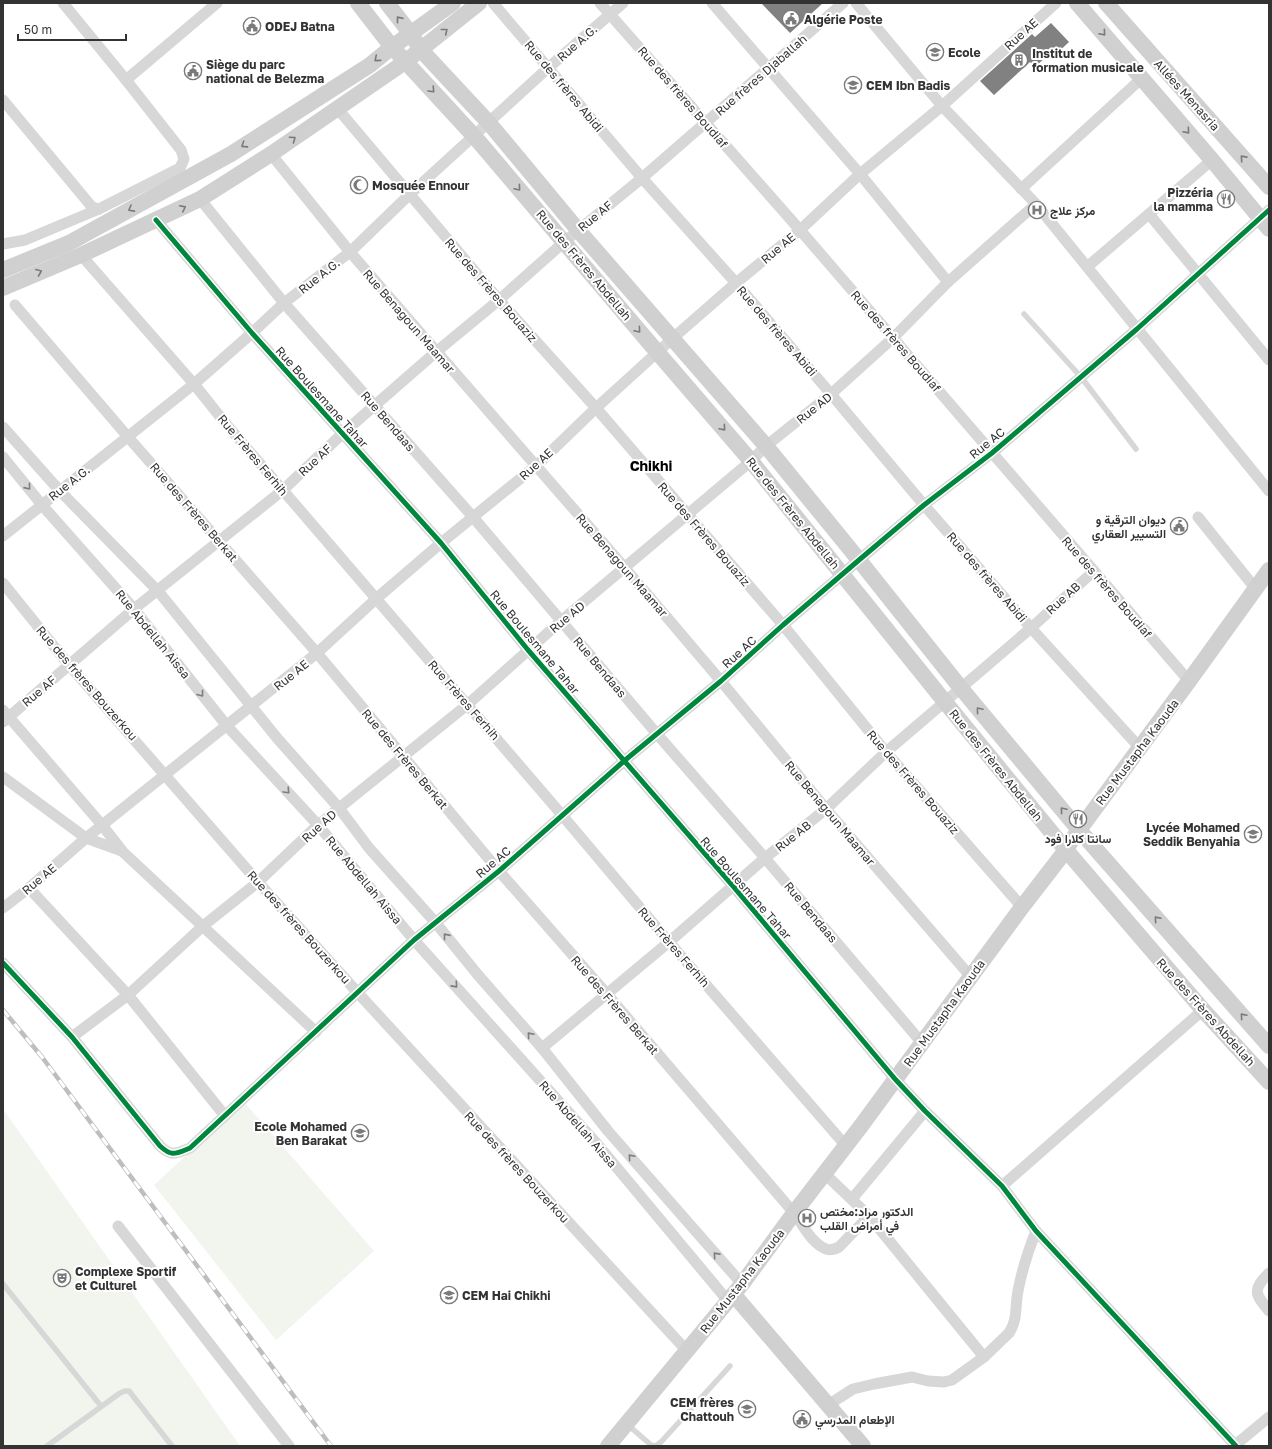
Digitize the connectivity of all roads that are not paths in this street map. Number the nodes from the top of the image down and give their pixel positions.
1 (63, 3) edge
2 (217, 3) edge
3 (358, 3) edge
4 (386, 3) edge
5 (453, 3) edge
6 (479, 3) edge
7 (494, 3) edge
8 (600, 3) edge
9 (623, 3) edge
10 (712, 3) edge
11 (844, 3) edge
12 (856, 3) edge
13 (1056, 3) edge
14 (1077, 3) edge
15 (1106, 3) edge
16 (610, 14) junction
17 (411, 34) junction
18 (392, 47) junction
19 (421, 50) junction
20 (405, 62) junction
21 (548, 68) junction
22 (769, 68) junction
23 (1142, 78) junction
24 (126, 80) junction
25 (3, 100) edge
26 (942, 106) junction
27 (337, 108) junction
28 (706, 122) junction
29 (489, 123) junction
30 (474, 136) junction
31 (271, 154) junction
32 (1212, 160) junction
33 (860, 174) junction
34 (642, 178) junction
35 (1269, 187) edge
36 (1021, 189) junction
37 (409, 195) junction
38 (200, 199) junction
39 (1036, 204) junction
40 (99, 209) junction
41 (1149, 214) junction
42 (1266, 219) edge
43 (156, 220) junction
44 (578, 230) junction
45 (800, 230) junction
46 (564, 242) junction
47 (3, 244) edge
48 (350, 252) junction
49 (80, 256) junction
50 (1087, 267) junction
51 (3, 270) edge
52 (1198, 274) junction
53 (948, 282) junction
54 (736, 283) junction
55 (3, 288) edge
56 (499, 300) junction
57 (284, 303) junction
58 (15, 305) dead end
59 (1024, 314) dead end
60 (1137, 329) junction
61 (252, 333) junction
62 (673, 338) junction
63 (893, 338) junction
64 (436, 352) junction
65 (658, 353) junction
66 (1269, 360) edge
67 (1081, 377) junction
68 (194, 384) junction
69 (831, 394) junction
70 (375, 406) junction
71 (596, 408) junction
72 (3, 427) edge
73 (342, 434) junction
74 (128, 437) junction
75 (766, 446) junction
76 (1136, 449) dead end
77 (992, 453) junction
78 (3, 457) edge
79 (751, 461) junction
80 (537, 465) junction
81 (60, 490) junction
82 (282, 490) junction
83 (1269, 491) edge
84 (42, 505) junction
85 (924, 505) junction
86 (687, 515) junction
87 (473, 517) junction
88 (1198, 517) dead end
89 (3, 536) edge
90 (219, 540) junction
91 (441, 543) junction
92 (859, 560) junction
93 (625, 568) junction
94 (1269, 570) edge
95 (1094, 571) junction
96 (843, 574) junction
97 (3, 583) edge
98 (1255, 588) junction
99 (158, 592) junction
100 (377, 598) junction
101 (134, 609) junction
102 (561, 621) junction
103 (783, 625) junction
104 (1031, 628) junction
105 (528, 650) junction
106 (317, 653) junction
107 (70, 665) junction
108 (722, 681) junction
109 (1189, 681) junction
110 (960, 687) junction
111 (945, 702) junction
112 (467, 705) junction
113 (252, 706) junction
114 (5, 716) edge
115 (226, 726) junction
116 (657, 734) junction
117 (1140, 748) junction
118 (886, 752) junction
119 (404, 757) junction
120 (624, 761) junction
121 (166, 775) junction
122 (3, 777) edge
123 (338, 808) junction
124 (826, 809) junction
125 (562, 815) junction
126 (102, 825) junction
127 (318, 825) junction
128 (1079, 830) junction
129 (86, 838) junction
130 (1066, 850) junction
131 (122, 852) junction
132 (765, 858) junction
133 (499, 872) junction
134 (258, 882) junction
135 (733, 886) junction
136 (29, 888) junction
137 (1022, 907) junction
138 (3, 908) edge
139 (436, 922) junction
140 (203, 926) junction
141 (414, 940) junction
142 (669, 942) junction
143 (3, 963) edge
144 (971, 977) junction
145 (358, 993) junction
146 (606, 993) junction
147 (128, 995) junction
148 (1203, 1010) junction
149 (316, 1032) junction
150 (72, 1037) junction
151 (922, 1043) junction
152 (1269, 1046) edge
153 (542, 1048) junction
154 (895, 1079) junction
155 (1269, 1082) edge
156 (925, 1111) junction
157 (225, 1116) junction
158 (846, 1146) junction
159 (825, 1174) junction
160 (1002, 1186) junction
161 (852, 1199) junction
162 (794, 1213) junction
163 (869, 1216) junction
164 (118, 1226) dead end
165 (1036, 1231) junction
166 (1269, 1273) edge
167 (3, 1284) edge
168 (735, 1293) junction
169 (1269, 1311) edge
170 (687, 1351) junction
171 (984, 1357) junction
172 (730, 1366) dead end
173 (828, 1405) junction
174 (101, 1406) junction
175 (1269, 1417) edge
176 (627, 1423) junction
177 (47, 1446) edge
178 (172, 1446) edge
179 (289, 1446) edge
180 (608, 1446) edge
181 (655, 1446) edge
182 (863, 1446) edge
183 (1235, 1446) edge

1 - 24 street
2 - 24 street
3 - 18 main road, Rue des Frères Abdellah
17 -> 4 main road, Rue des Frères Abdellah
5 - 17 main road
19 -> 6 main road
7 - 21 street, Rue des frères Abidi
8 - 16 street, Rue des frères Boudiaf
9 - 16 street, Rue A.G.
10 - 22 street
11 - 22 street, Rue frères Djaballah
12 - 26 street
13 - 26 street, Rue AE
14 -> 23 main road
35 -> 15 main road, Allées Menasria
16 - 21 street, Rue A.G.
16 - 28 street, Rue des frères Boudiaf
17 - 18 main road
17 - 19 main road, Rue des Frères Abdellah
18 - 20 main road, Rue des Frères Abdellah
18 -> 51 main road
19 - 20 main road
19 - 29 main road, Rue des Frères Abdellah
20 - 27 main road
20 -> 30 main road, Rue des Frères Abdellah
21 - 29 street, Rue A.G.
21 - 34 street, Rue des frères Abidi
22 - 28 street, Rue frères Djaballah
22 - 33 street
23 -> 32 main road
23 - 36 street
24 - 40 street
25 - 40 street
26 - 33 street, Rue AE
26 - 36 street
31 -> 27 main road
27 - 37 street, Rue des Frères Bouaziz
28 - 34 street, Rue frères Djaballah
28 - 45 street, Rue des frères Boudiaf
29 - 30 street, Rue A.G.
29 - 44 main road, Rue des Frères Abdellah
30 - 37 street, Rue A.G.
30 -> 46 main road, Rue des Frères Abdellah
31 - 38 main road
31 - 48 street, Rue Benagoun Maamar
32 - 41 street
32 - 42 main road
33 - 45 street, Rue AE
33 - 53 street
34 - 44 street, Rue AF
34 - 54 street, Rue des frères Abidi
36 - 39 street
37 - 48 street, Rue A.G.
37 - 56 street, Rue des Frères Bouaziz
43 -> 38 main road
38 - 57 street, Rue Bendaas
39 - 50 street
39 - 53 street, Rue AD
40 - 47 street
41 - 50 street
41 - 52 street
42 - 52 street, Rue AC
43 - 49 main road
43 - 61 street, Rue Boulesmane Tahar
44 - 46 street, Rue AF
44 - 62 main road, Rue des Frères Abdellah
45 - 54 street, Rue AE
45 - 63 street, Rue des frères Boudiaf
46 - 56 street, Rue AF
46 -> 65 main road, Rue des Frères Abdellah
48 - 57 street, Rue A.G.
48 - 64 street, Rue Benagoun Maamar
55 -> 49 main road
49 - 68 street, Rue Frères Ferhih
50 - 60 street
52 - 60 street, Rue AC
52 - 66 street
53 - 63 street, Rue AD
54 - 62 street, Rue AE
54 - 69 street, Rue des frères Abidi
56 - 64 street, Rue AF
56 - 71 street, Rue des Frères Bouaziz
57 - 61 street, Rue A.G.
57 - 70 street, Rue Bendaas
58 - 74 street, Rue des Frères Berkat
59 - 67 lane
60 - 67 street, Rue AC
60 - 83 street
61 - 68 street, Rue A.G.
61 - 73 street, Rue Boulesmane Tahar
62 - 65 street, Rue AE
62 - 75 main road, Rue des Frères Abdellah
63 - 69 street, Rue AD
63 - 77 street, Rue des frères Boudiaf
64 - 70 street, Rue AF
64 - 80 street, Rue Benagoun Maamar
65 - 71 street, Rue AE
65 -> 79 main road, Rue des Frères Abdellah
67 - 76 lane
67 - 77 street, Rue AC
68 - 74 street, Rue A.G.
68 - 82 street, Rue Frères Ferhih
69 - 75 street, Rue AD
69 - 85 street, Rue des frères Abidi
70 - 73 street, Rue AF
70 - 87 street, Rue Bendaas
71 - 80 street, Rue AE
71 - 86 street, Rue des Frères Bouaziz
72 - 81 street
73 - 82 street, Rue AF
73 - 91 street, Rue Boulesmane Tahar
74 - 81 street, Rue A.G.
74 - 90 street, Rue des Frères Berkat
75 - 79 street, Rue AD
75 - 92 main road, Rue des Frères Abdellah
77 - 85 street, Rue AC
77 - 95 street, Rue des frères Boudiaf
78 -> 84 street, Rue Abdellah Aissa
79 - 86 street, Rue AD
79 - 96 main road, Rue des Frères Abdellah
80 - 87 street, Rue AE
80 - 93 street, Rue Benagoun Maamar
81 - 84 street, Rue A.G.
81 - 99 street
82 - 90 street, Rue AF
82 - 100 street, Rue Frères Ferhih
84 - 89 street, Rue A.G.
84 - 101 street, Rue Abdellah Aissa
85 - 92 street, Rue AC
85 - 104 street, Rue des frères Abidi
86 - 93 street, Rue AD
86 - 103 street, Rue des Frères Bouaziz
87 - 91 street, Rue AE
87 - 102 street, Rue Bendaas
88 - 98 street
90 - 99 street, Rue AF
90 - 106 street, Rue des Frères Berkat
91 - 100 street, Rue AE
91 - 105 street, Rue Boulesmane Tahar
92 - 96 street, Rue AC
92 - 110 main road, Rue des Frères Abdellah
93 - 102 street, Rue AD
93 - 108 street, Rue Benagoun Maamar
94 - 98 main road, Rue Mustapha Kaouda
95 - 104 street, Rue AB
95 - 109 street, Rue des frères Boudiaf
96 - 103 street, Rue AC
96 - 111 main road, Rue des Frères Abdellah
97 - 107 street, Rue des frères Bouzerkou
98 - 109 main road, Rue Mustapha Kaouda
99 - 101 street, Rue AF
99 - 113 street
100 - 106 street, Rue AE
100 - 112 street, Rue Frères Ferhih
101 - 107 street, Rue AF
101 -> 115 street, Rue Abdellah Aissa
102 - 105 street, Rue AD
102 - 116 street, Rue Bendaas
103 - 108 street, Rue AC
103 - 118 street, Rue des Frères Bouaziz
104 - 110 street, Rue AB
104 - 117 street, Rue des frères Abidi
105 - 112 street, Rue AD
105 - 120 street, Rue Boulesmane Tahar
106 - 113 street, Rue AE
106 - 119 street, Rue des Frères Berkat
107 - 114 street, Rue AF
107 - 121 street, Rue des frères Bouzerkou
108 - 116 street, Rue AC
108 - 124 street, Rue Benagoun Maamar
109 - 117 main road, Rue Mustapha Kaouda
110 - 111 street, Rue AB
128 -> 110 main road, Rue des Frères Abdellah
111 - 118 street, Rue AB
111 - 130 main road, Rue des Frères Abdellah
112 - 119 street, Rue AD
112 - 125 street, Rue Frères Ferhih
113 - 115 street, Rue AE
113 - 123 street
114 - 126 street
115 - 121 street, Rue AE
115 -> 127 street, Rue Abdellah Aissa
116 - 120 street, Rue AC
116 - 132 street, Rue Bendaas
117 - 128 main road, Rue Mustapha Kaouda
118 - 124 street, Rue AB
118 - 137 street, Rue des Frères Bouaziz
119 - 123 street, Rue AD
119 - 133 street, Rue des Frères Berkat
120 - 125 street, Rue AC
120 - 135 street, Rue Boulesmane Tahar
121 - 126 street, Rue AE
121 - 134 street, Rue des frères Bouzerkou
122 - 129 street
123 - 127 street, Rue AD
123 - 139 street
124 - 132 street, Rue AB
124 - 144 street, Rue Benagoun Maamar
125 - 133 street, Rue AC
125 - 142 street, Rue Frères Ferhih
126 - 129 street, Rue AE
126 - 131 street
127 - 134 street, Rue AD
127 - 141 street, Rue Abdellah Aissa
128 - 130 main road, Rue Mustapha Kaouda
152 -> 128 main road, Rue des Frères Abdellah
129 - 131 street
129 - 136 street, Rue AE
130 - 137 main road, Rue Mustapha Kaouda
130 - 148 main road, Rue des Frères Abdellah
131 - 140 street
132 - 135 street, Rue AB
132 - 151 street, Rue Bendaas
133 - 139 street, Rue AC
133 - 146 street, Rue des Frères Berkat
134 - 140 street, Rue AD
134 - 145 street, Rue des frères Bouzerkou
135 - 142 street, Rue AB
135 - 154 street, Rue Boulesmane Tahar
136 - 138 street, Rue AE
136 - 147 street
137 - 144 main road, Rue Mustapha Kaouda
139 - 141 street, Rue AC
153 -> 139 street
140 - 147 street, Rue AD
140 - 149 street
141 - 145 street, Rue AC
141 -> 168 street, Rue Abdellah Aissa
142 - 146 street, Rue AB
142 - 158 street, Rue Frères Ferhih
143 - 150 street
144 - 151 main road, Rue Mustapha Kaouda
145 - 149 street, Rue AC
145 - 170 street, Rue des frères Bouzerkou
146 - 153 street, Rue AB
146 - 162 street, Rue des Frères Berkat
147 - 150 street, Rue AD
147 - 157 street
148 - 155 main road, Rue des Frères Abdellah
148 - 160 street
149 - 157 street, Rue AC
150 - 157 street, Rue AC
151 - 154 main road, Rue Mustapha Kaouda
168 -> 153 street
154 - 156 street, Rue Boulesmane Tahar
154 - 158 main road, Rue Mustapha Kaouda
156 - 160 street, Rue Boulesmane Tahar
156 - 161 street
158 - 159 main road, Rue Mustapha Kaouda
159 - 161 street
159 - 162 main road, Rue Mustapha Kaouda
160 - 165 street, Rue Boulesmane Tahar
161 - 163 street
162 - 163 street, Rue des Frères Berkat
162 - 168 main road, Rue Mustapha Kaouda
163 - 171 street
164 - 179 street
165 - 171 street
165 - 183 street, Rue Boulesmane Tahar
166 - 169 street
167 - 174 lane
168 - 170 main road, Rue Mustapha Kaouda
168 - 173 main road
170 - 176 main road, Rue Mustapha Kaouda
171 - 173 street
172 - 181 lane
173 - 182 main road
174 - 177 lane
174 - 178 lane
175 - 183 street
176 - 180 main road, Rue Mustapha Kaouda
176 - 181 lane

